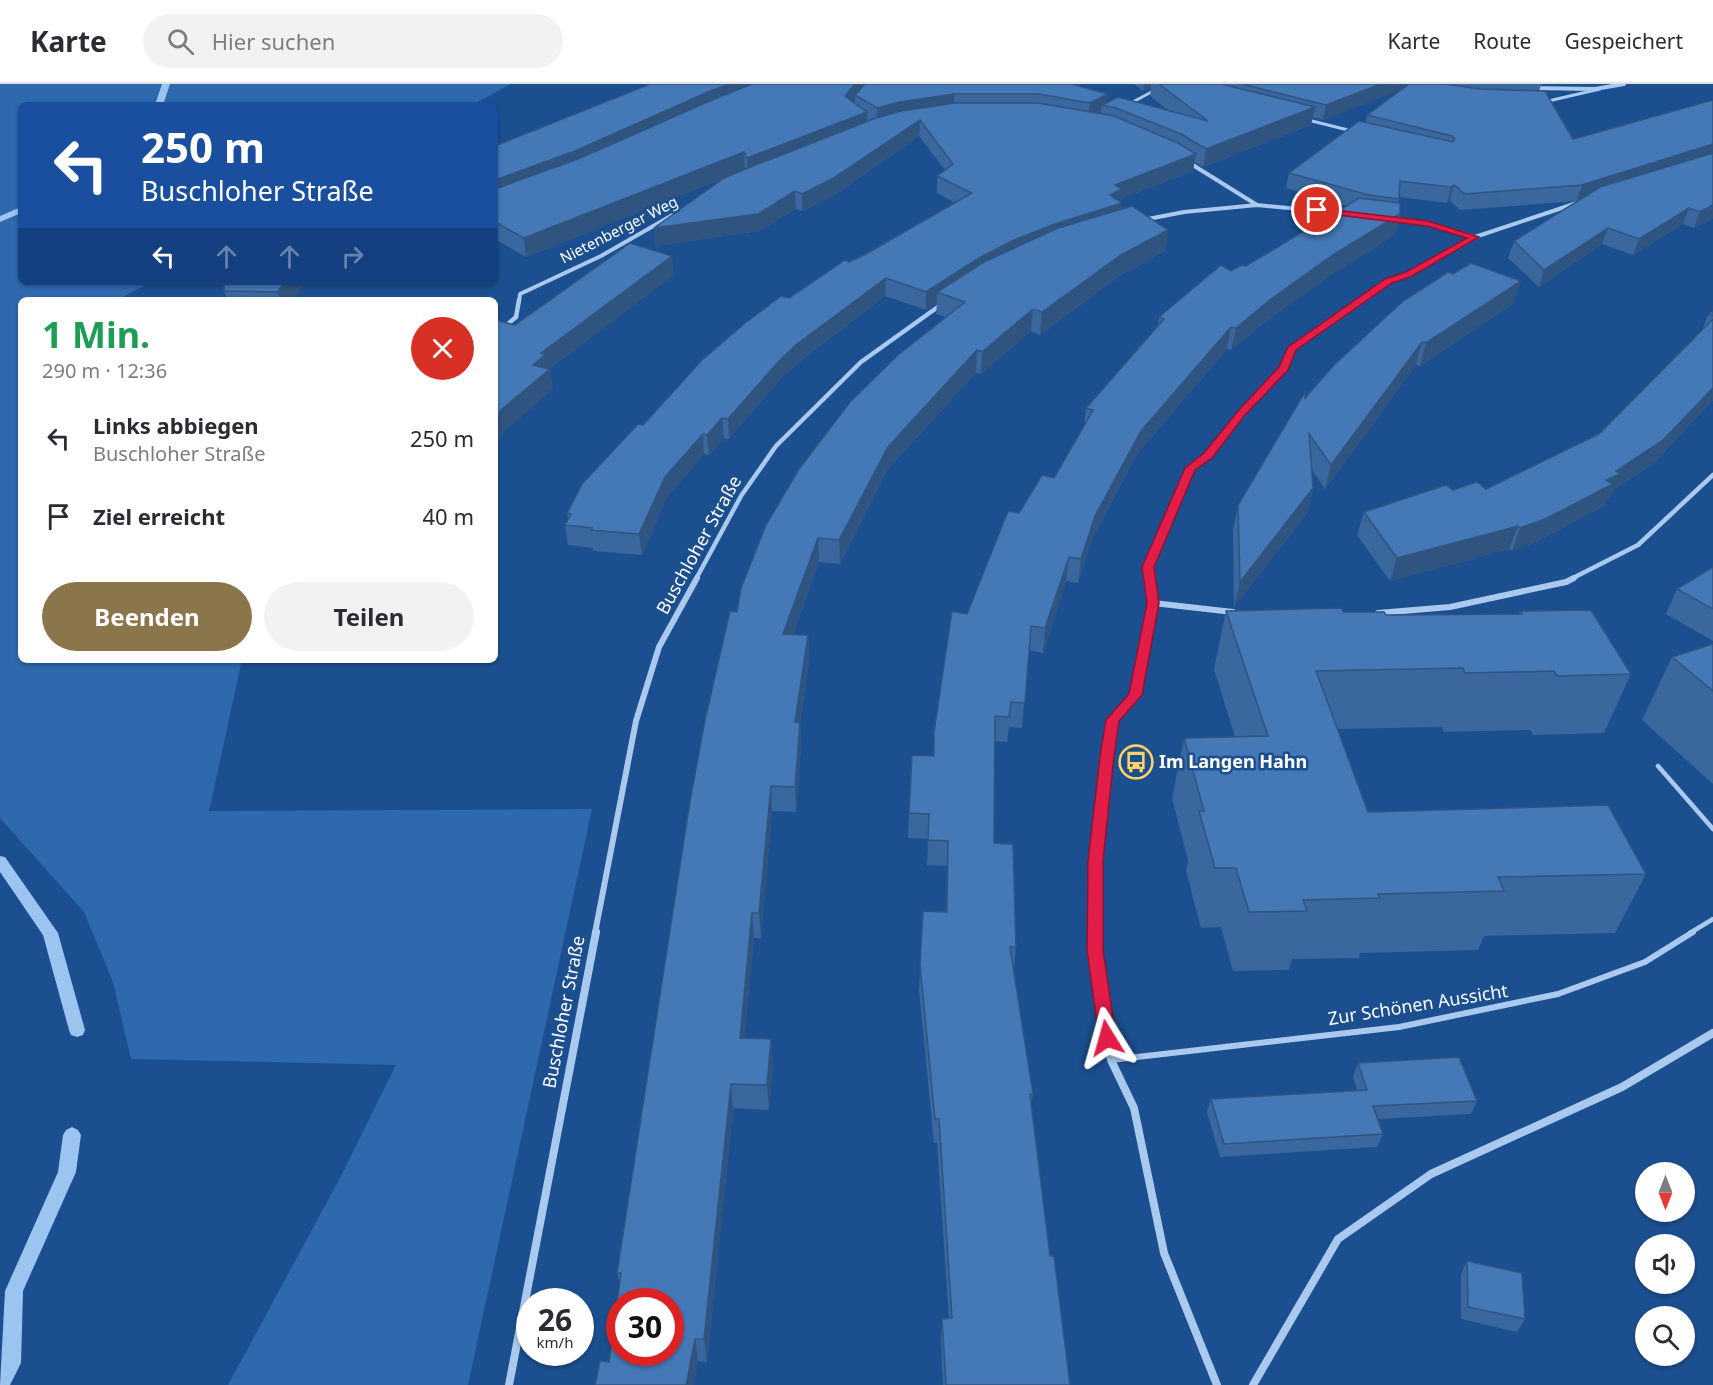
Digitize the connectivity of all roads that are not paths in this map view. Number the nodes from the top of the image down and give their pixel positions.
1 (1624, 84) edge
2 (1527, 88) edge
3 (1602, 88) junction
4 (1154, 90) dead end
5 (1542, 102) edge
6 (1123, 107) edge
7 (1300, 118) edge
8 (1357, 132) edge
9 (1183, 159) edge
10 (1590, 199) edge
11 (1257, 205) junction
12 (685, 209) edge
13 (1344, 213) edge
14 (1387, 217) edge
15 (1139, 220) edge
16 (1474, 237) junction
17 (947, 301) edge
18 (498, 332) edge
19 (1713, 475) edge
20 (1153, 603) junction
21 (1242, 613) edge
22 (1370, 614) edge
23 (1659, 766) dead end
24 (1713, 829) edge
25 (1713, 919) edge
26 (1713, 1033) edge
27 (1111, 1060) junction
28 (509, 1385) edge
29 (1217, 1385) edge
30 (1253, 1385) edge

1 - 3 street
2 - 3 street
3 - 5 lane
4 - 6 lane
7 - 8 lane
9 - 11 street
10 - 16 street
11 - 13 street
11 - 15 street
12 - 18 street, Nietenberger Weg
14 - 16 street
16 - 20 street
17 - 28 street, Buschloher Straße
19 - 22 street
20 - 21 street
20 - 27 street
23 - 24 lane
25 - 27 lane, Zur Schönen Aussicht
26 - 30 street
27 - 29 street

